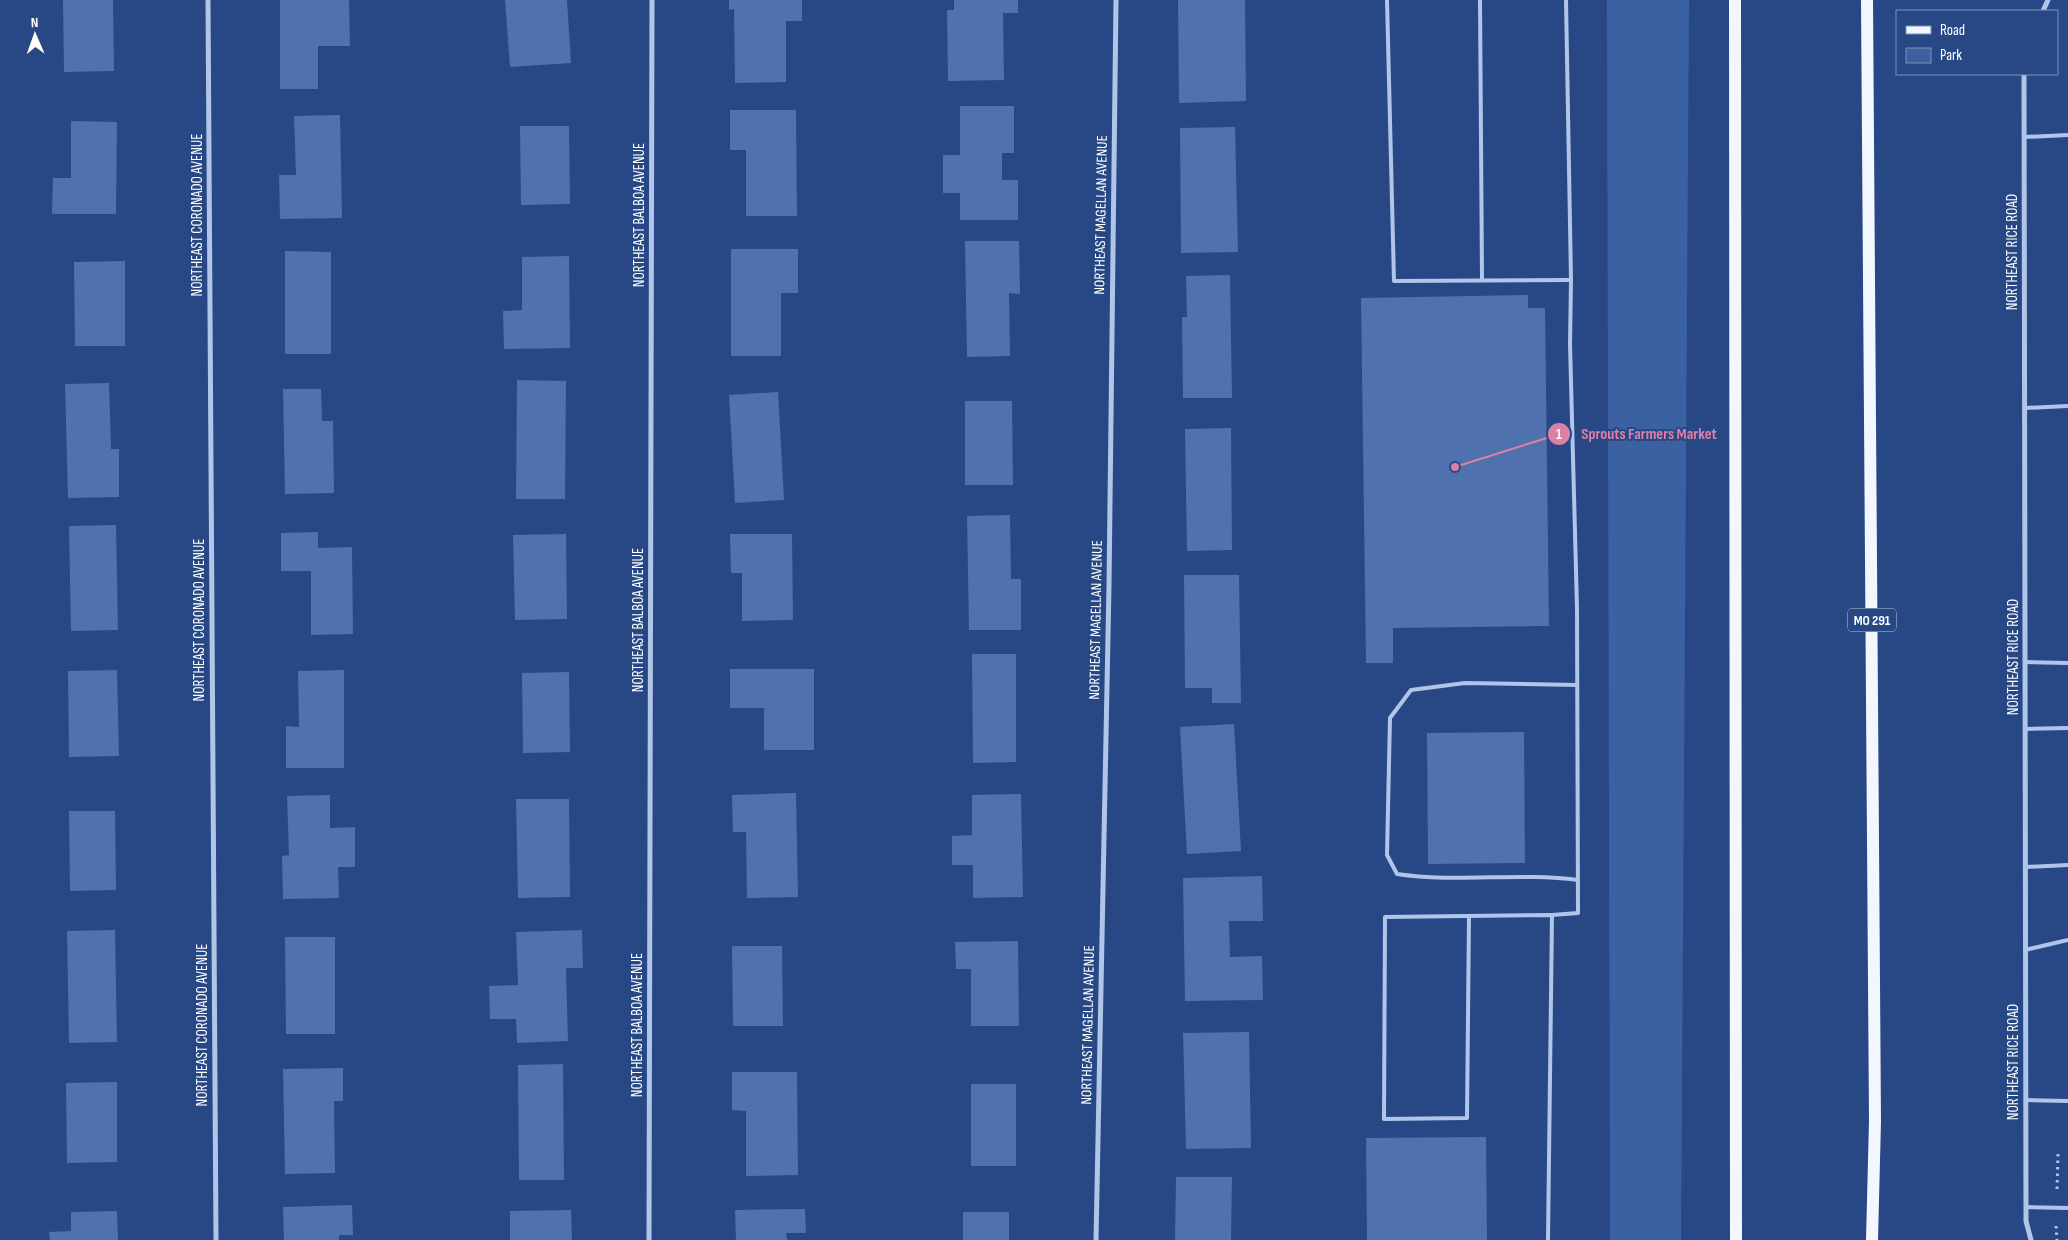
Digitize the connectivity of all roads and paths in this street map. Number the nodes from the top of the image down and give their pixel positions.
1 (208, 0) edge
2 (652, 0) edge
3 (1116, 0) edge
4 (1387, 0) edge
5 (1480, 0) edge
6 (1566, 0) edge
7 (1736, 0) edge
8 (1867, 0) edge
9 (2024, 75) edge
10 (2068, 135) edge
11 (2024, 137) junction
12 (1482, 280) junction
13 (1571, 280) junction
14 (2068, 406) edge
15 (2025, 408) junction
16 (2025, 662) junction
17 (2068, 663) edge
18 (1577, 685) junction
19 (2068, 728) edge
20 (2026, 729) junction
21 (2068, 864) edge
22 (2026, 867) junction
23 (1578, 880) junction
24 (1552, 915) junction
25 (1469, 916) junction
26 (2068, 940) edge
27 (2026, 950) junction
28 (2026, 1100) junction
29 (2068, 1101) edge
30 (2026, 1207) junction
31 (2068, 1208) edge
32 (216, 1240) edge
33 (648, 1240) edge
34 (1096, 1240) edge
35 (1548, 1240) edge
36 (1736, 1240) edge
37 (1872, 1240) edge
38 (2030, 1240) edge

1 - 32 street, NORTHEAST CORONADO AVENUE
2 - 33 street, NORTHEAST BALBOA AVENUE
3 - 34 street, NORTHEAST MAGELLAN AVENUE
4 - 12 lane
5 - 12 lane
6 - 13 lane
7 - 36 main road
8 - 37 main road, MO 291
9 - 11 street, NORTHEAST RICE ROAD
10 - 11 lane
11 - 15 street, NORTHEAST RICE ROAD
12 - 13 lane
13 - 18 lane
14 - 15 lane
15 - 16 street, NORTHEAST RICE ROAD
16 - 17 lane
16 - 20 street, NORTHEAST RICE ROAD
18 - 23 lane
18 - 23 lane
19 - 20 lane
20 - 22 street, NORTHEAST RICE ROAD
21 - 22 lane
22 - 27 street, NORTHEAST RICE ROAD
23 - 24 lane
24 - 25 lane
24 - 35 lane
25 - 25 lane
26 - 27 lane
27 - 28 street, NORTHEAST RICE ROAD
28 - 29 lane
28 - 30 street, NORTHEAST RICE ROAD
30 - 31 lane
30 - 38 street, NORTHEAST RICE ROAD

